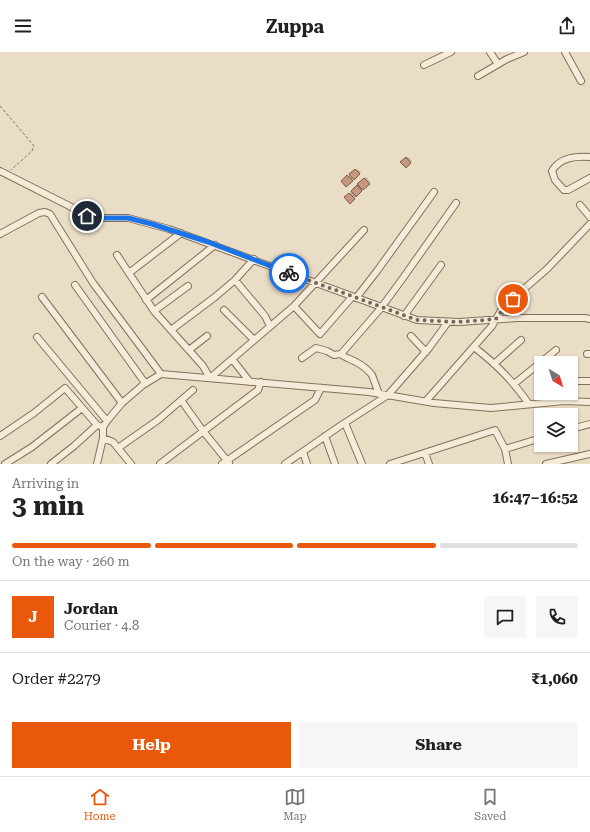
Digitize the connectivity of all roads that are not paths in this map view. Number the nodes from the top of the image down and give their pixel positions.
1 (451, 52) edge
2 (490, 52) edge
3 (524, 52) edge
4 (565, 52) edge
5 (498, 64) junction
6 (424, 66) dead end
7 (478, 76) dead end
8 (581, 81) dead end
9 (590, 157) edge
10 (0, 171) edge
11 (590, 178) edge
12 (434, 192) dead end
13 (456, 203) dead end
14 (580, 205) dead end
15 (590, 217) edge
16 (590, 224) edge
17 (364, 230) dead end
18 (181, 233) junction
19 (0, 234) edge
20 (215, 245) junction
21 (117, 255) dead end
22 (254, 260) junction
23 (441, 265) dead end
24 (130, 273) junction
25 (235, 280) junction
26 (315, 283) junction
27 (76, 285) dead end
28 (188, 286) dead end
29 (42, 297) dead end
30 (354, 298) junction
31 (146, 300) junction
32 (294, 306) junction
33 (381, 308) junction
34 (224, 310) dead end
35 (154, 311) junction
36 (404, 316) junction
37 (496, 319) junction
38 (590, 319) edge
39 (448, 322) junction
40 (270, 326) junction
41 (171, 330) junction
42 (207, 336) dead end
43 (411, 336) dead end
44 (37, 337) dead end
45 (254, 340) junction
46 (521, 340) dead end
47 (474, 347) junction
48 (189, 350) junction
49 (556, 350) dead end
50 (426, 352) junction
51 (341, 354) junction
52 (302, 358) dead end
53 (232, 359) junction
54 (494, 364) junction
55 (161, 374) junction
56 (210, 378) junction
57 (578, 381) edge
58 (590, 381) edge
59 (250, 382) junction
60 (261, 382) junction
61 (145, 383) junction
62 (514, 384) junction
63 (321, 388) junction
64 (193, 390) dead end
65 (379, 394) junction
66 (388, 395) junction
67 (181, 400) junction
68 (426, 401) junction
69 (590, 402) edge
70 (122, 403) junction
71 (528, 404) junction
72 (82, 408) junction
73 (107, 421) junction
74 (345, 423) junction
75 (590, 424) edge
76 (100, 426) junction
77 (578, 427) edge
78 (203, 431) junction
79 (0, 436) edge
80 (325, 436) junction
81 (103, 438) junction
82 (534, 440) edge
83 (118, 448) junction
84 (504, 449) junction
85 (303, 452) junction
86 (425, 453) junction
87 (590, 454) edge
88 (226, 463) edge
89 (5, 464) edge
90 (51, 464) edge
91 (97, 464) edge
92 (131, 464) edge
93 (160, 464) edge
94 (285, 464) edge
95 (307, 464) edge
96 (335, 464) edge
97 (362, 464) edge
98 (390, 464) edge
99 (430, 464) edge
100 (507, 464) edge
101 (546, 464) edge

1 - 6 street
2 - 5 street
3 - 5 street
4 - 8 street
5 - 7 street
9 - 11 street
10 - 18 street
12 - 30 street
13 - 33 street
14 - 15 street
16 - 37 street
17 - 26 street
18 - 20 street
18 - 24 street
19 - 55 street
20 - 22 street
20 - 31 street
21 - 24 street
22 - 25 street
22 - 26 street
23 - 36 street
24 - 31 street
25 - 40 street
25 - 41 street
26 - 30 street
26 - 32 street
27 - 61 street
28 - 35 street
29 - 70 street
30 - 32 street
30 - 33 street
31 - 35 street
32 - 40 street
33 - 36 street
33 - 51 street
34 - 45 street
35 - 41 street
36 - 39 street
37 - 38 street
37 - 39 street
37 - 47 street
39 - 50 street
40 - 45 street
41 - 48 street
42 - 48 street
43 - 50 street
44 - 73 street
45 - 53 street
46 - 54 street
47 - 54 street
47 - 68 street
48 - 56 street
49 - 62 street
50 - 66 street
51 - 52 street
51 - 65 street
53 - 56 street
53 - 59 street
54 - 62 street
55 - 56 street
55 - 61 street
56 - 59 street
57 - 58 street
59 - 60 street
60 - 63 street
60 - 78 street
61 - 70 street
62 - 71 street
63 - 65 street
63 - 88 street
64 - 67 street
65 - 66 street
66 - 68 street
66 - 74 street
67 - 78 street
67 - 83 street
68 - 71 street
69 - 71 street
70 - 73 street
72 - 76 street
72 - 79 street
72 - 89 street
73 - 76 street
74 - 80 street
74 - 97 street
75 - 77 street
76 - 81 street
76 - 90 street
78 - 88 street
78 - 93 street
80 - 85 street
80 - 96 street
81 - 83 street
81 - 91 street
82 - 84 street
83 - 92 street
84 - 86 street
84 - 100 street
85 - 94 street
85 - 95 street
86 - 98 street
86 - 99 street
87 - 101 street

